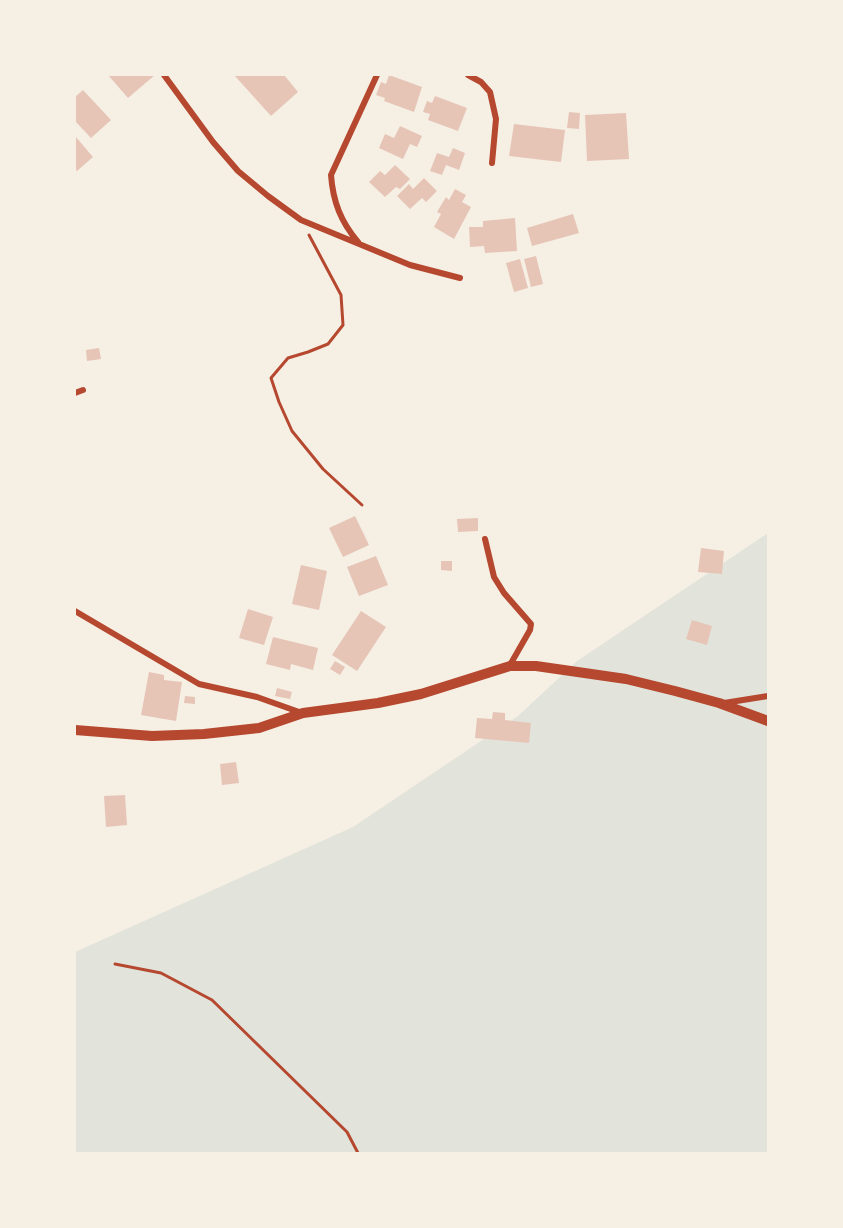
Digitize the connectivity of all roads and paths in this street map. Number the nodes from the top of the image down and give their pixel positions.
1 (164, 75) edge
2 (377, 75) edge
3 (468, 75) edge
4 (492, 163) dead end
5 (301, 220) junction
6 (360, 245) junction
7 (460, 278) dead end
8 (83, 390) dead end
9 (75, 393) edge
10 (362, 505) dead end
11 (484, 539) dead end
12 (75, 611) edge
13 (510, 666) junction
14 (768, 696) edge
15 (719, 703) junction
16 (303, 713) junction
17 (768, 721) edge
18 (75, 730) edge
19 (115, 964) dead end
20 (358, 1153) edge

1 - 5 street
2 - 6 street
3 - 4 street
5 - 6 street
5 - 10 path
6 - 7 street
8 - 9 street
11 - 13 street
12 - 16 street
13 - 15 street
13 - 16 street
14 - 15 street
15 - 17 street
16 - 18 street
19 - 20 path

